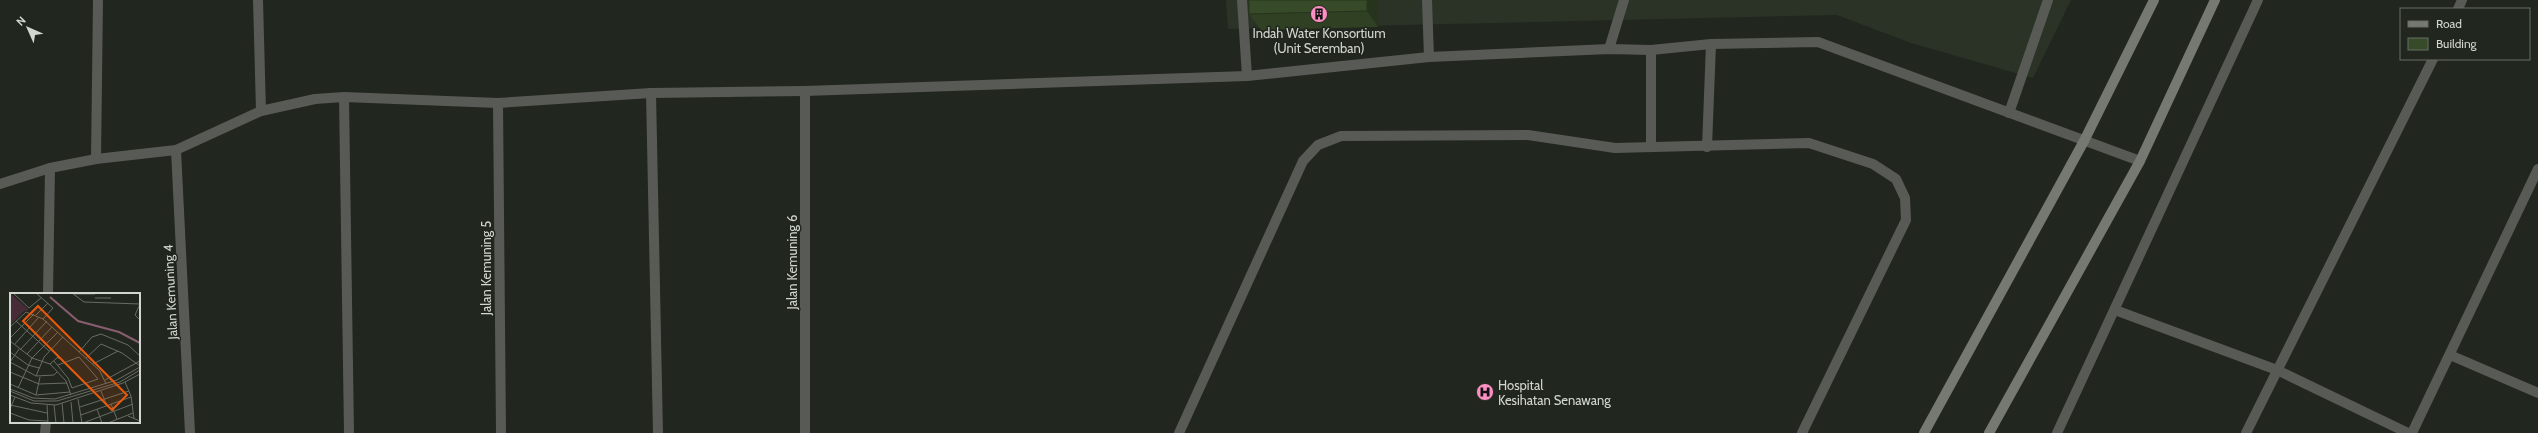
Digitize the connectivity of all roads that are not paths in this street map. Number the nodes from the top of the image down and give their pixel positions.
1 (98, 0) edge
2 (258, 0) edge
3 (1242, 0) edge
4 (1427, 0) edge
5 (1624, 0) edge
6 (2048, 0) edge
7 (2154, 0) edge
8 (2215, 0) edge
9 (2258, 0) edge
10 (1711, 44) junction
11 (1609, 49) junction
12 (1651, 50) junction
13 (1429, 57) junction
14 (2432, 60) edge
15 (1247, 76) junction
16 (806, 91) junction
17 (650, 93) junction
18 (344, 97) junction
19 (498, 103) junction
20 (261, 111) junction
21 (2009, 113) junction
22 (2084, 141) junction
23 (1651, 147) junction
24 (1707, 147) junction
25 (176, 150) junction
26 (96, 159) junction
27 (2140, 161) junction
28 (50, 168) junction
29 (2538, 169) edge
30 (0, 184) edge
31 (48, 293) edge
32 (2115, 310) junction
33 (2450, 355) junction
34 (2277, 370) junction
35 (2538, 393) edge
36 (46, 423) edge
37 (45, 433) edge
38 (190, 433) edge
39 (349, 433) edge
40 (501, 433) edge
41 (658, 433) edge
42 (805, 433) edge
43 (1180, 433) edge
44 (1802, 433) edge
45 (1924, 433) edge
46 (1990, 433) edge
47 (2057, 433) edge
48 (2246, 433) edge
49 (2408, 433) edge
50 (2412, 433) edge

1 - 26 street
2 - 20 street
3 - 15 street
4 - 13 street
5 - 11 street
6 - 21 street
7 - 22 street
8 - 27 street
9 - 32 street
10 - 12 street
10 - 21 street
10 - 24 street
11 - 12 street
11 - 13 street
12 - 23 street
13 - 15 street
14 - 34 street
15 - 16 street
16 - 17 street
16 - 42 street, Jalan Kemuning 6
17 - 19 street
17 - 41 street
18 - 19 street
18 - 20 street
18 - 39 street
19 - 40 street, Jalan Kemuning 5
20 - 25 street
21 - 22 street
22 - 27 street
22 - 45 street
23 - 24 street
23 - 43 street
24 - 44 street
25 - 26 street
25 - 38 street, Jalan Kemuning 4
26 - 28 street
27 - 46 street
28 - 30 street
28 - 31 street
29 - 33 street
32 - 34 street
32 - 47 street
33 - 35 street
33 - 50 street
34 - 48 street
34 - 49 street
36 - 37 street

